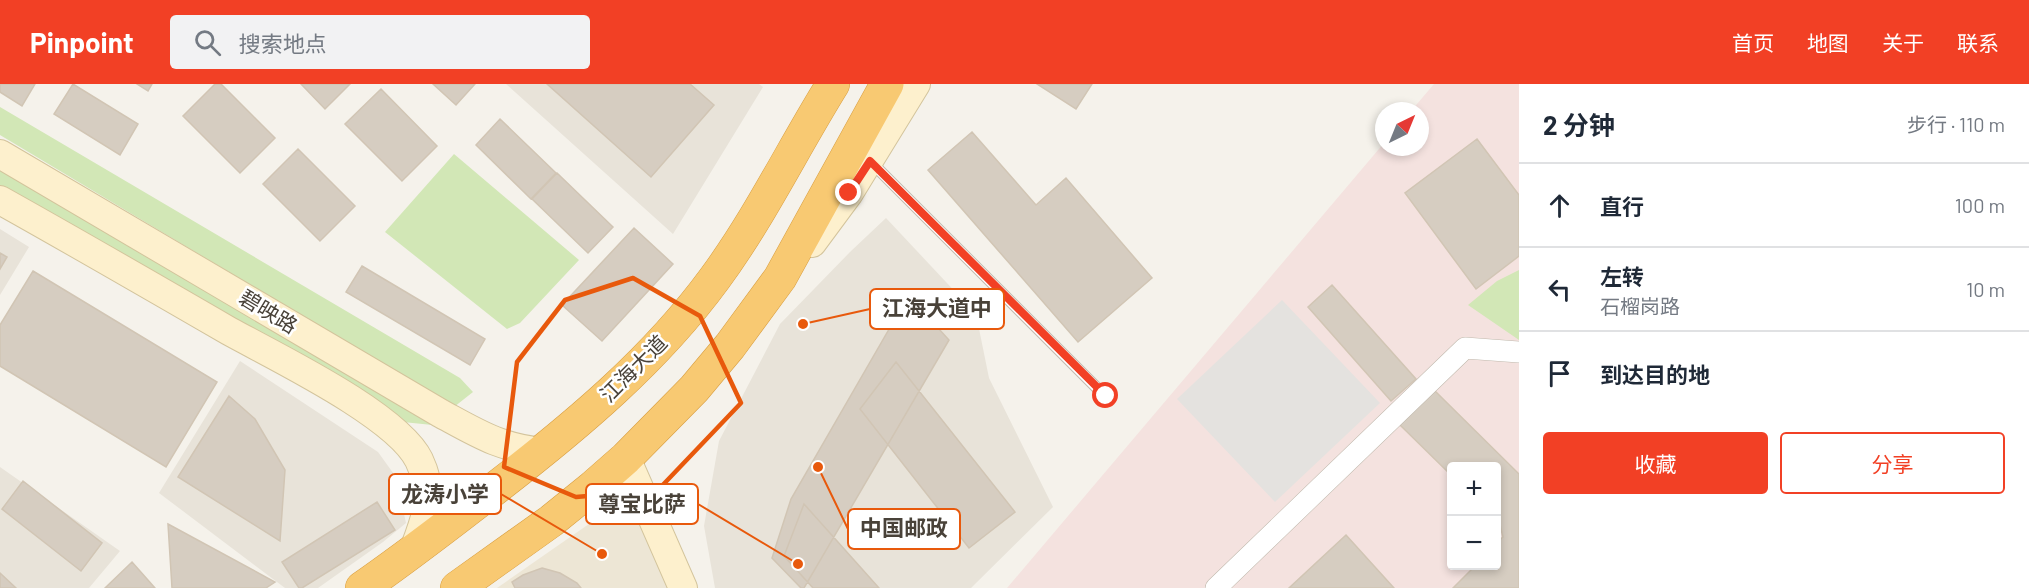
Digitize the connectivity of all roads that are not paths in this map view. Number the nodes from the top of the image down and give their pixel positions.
1 (887, 84) edge
2 (916, 84) edge
3 (825, 93) edge
4 (0, 154) edge
5 (870, 161) junction
6 (0, 200) edge
7 (780, 278) junction
8 (1519, 352) edge
9 (1106, 396) dead end
10 (543, 452) junction
11 (627, 458) junction
12 (413, 552) junction
13 (362, 588) edge
14 (457, 588) edge
15 (683, 588) edge
16 (1216, 588) edge

1 - 7 highway
2 - 5 main road
3 - 10 highway, 江海大道
4 - 10 main road, 碧映路
5 - 7 main road
5 - 9 lane
6 - 12 main road, 碧映路
7 - 11 highway
8 - 16 street
10 - 12 highway, 江海大道
11 - 14 highway
11 - 15 main road
12 - 13 highway, 江海大道

